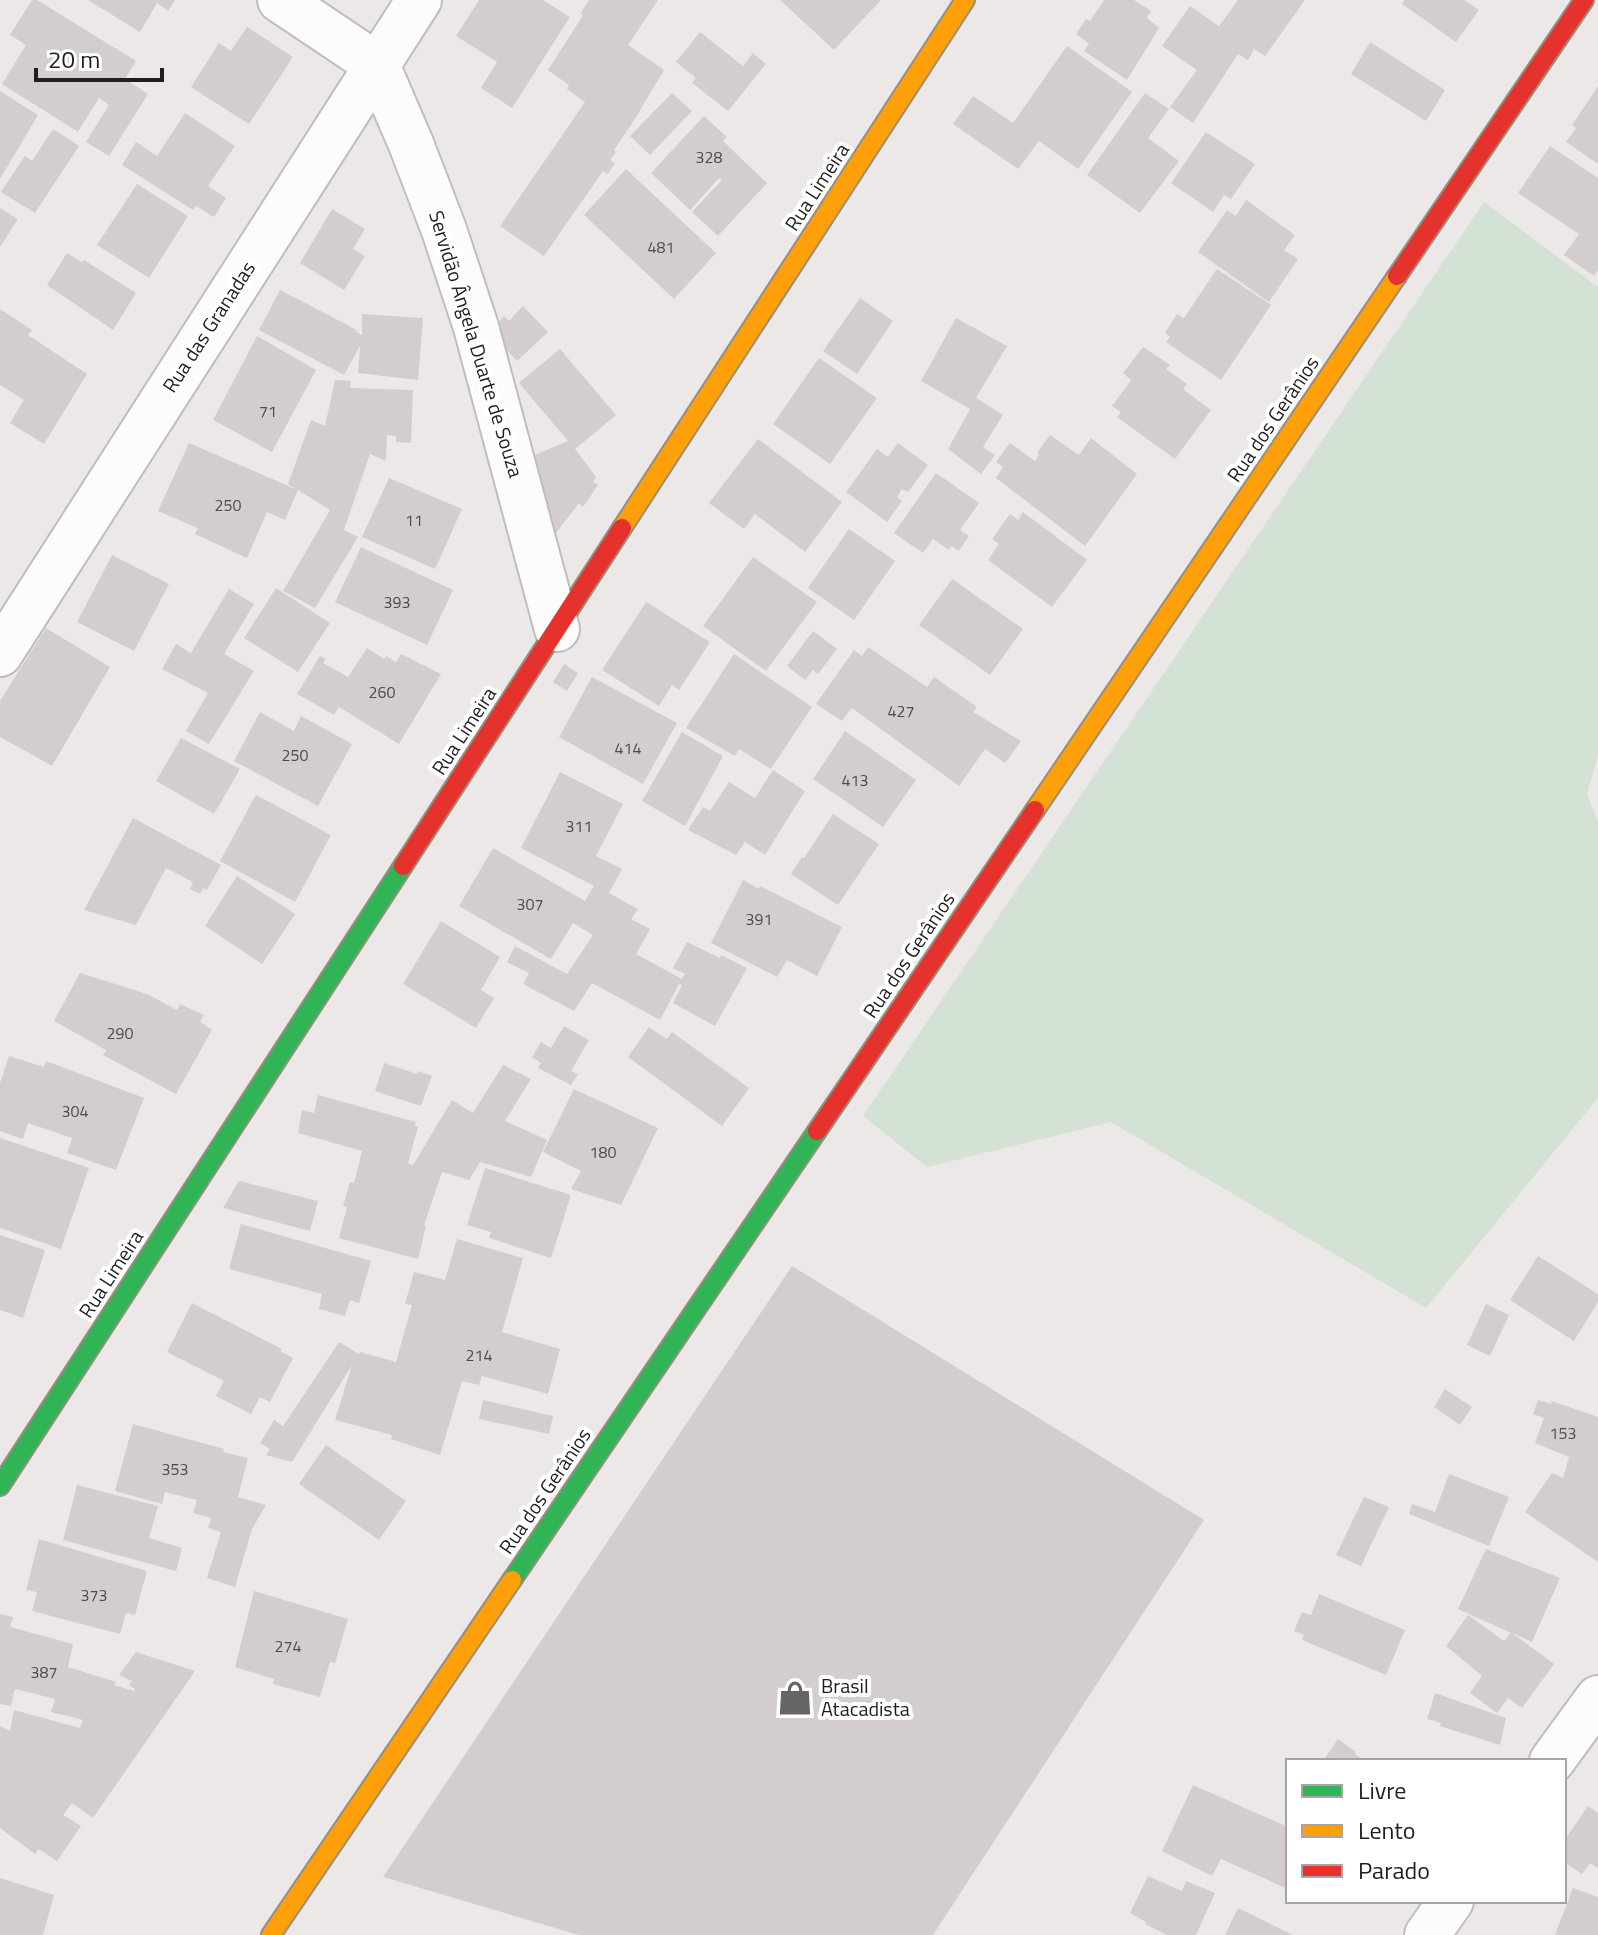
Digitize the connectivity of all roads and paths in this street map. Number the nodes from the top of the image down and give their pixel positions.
1 (280, 0) edge
2 (419, 0) edge
3 (965, 0) edge
4 (1584, 0) edge
5 (377, 65) junction
6 (557, 629) junction
7 (0, 654) edge
8 (0, 1486) edge
9 (1598, 1698) edge
10 (1553, 1759) edge
11 (1450, 1903) edge
12 (271, 1935) edge
13 (1427, 1935) edge

1 - 5 street
2 - 5 street, Rua das Granadas
3 - 6 street, Rua Limeira
4 - 12 street, Rua dos Gerânios
5 - 6 street, Servidão Ângela Duarte de Souza
5 - 7 street, Rua das Granadas
6 - 8 street, Rua Limeira
9 - 10 street
11 - 13 street

